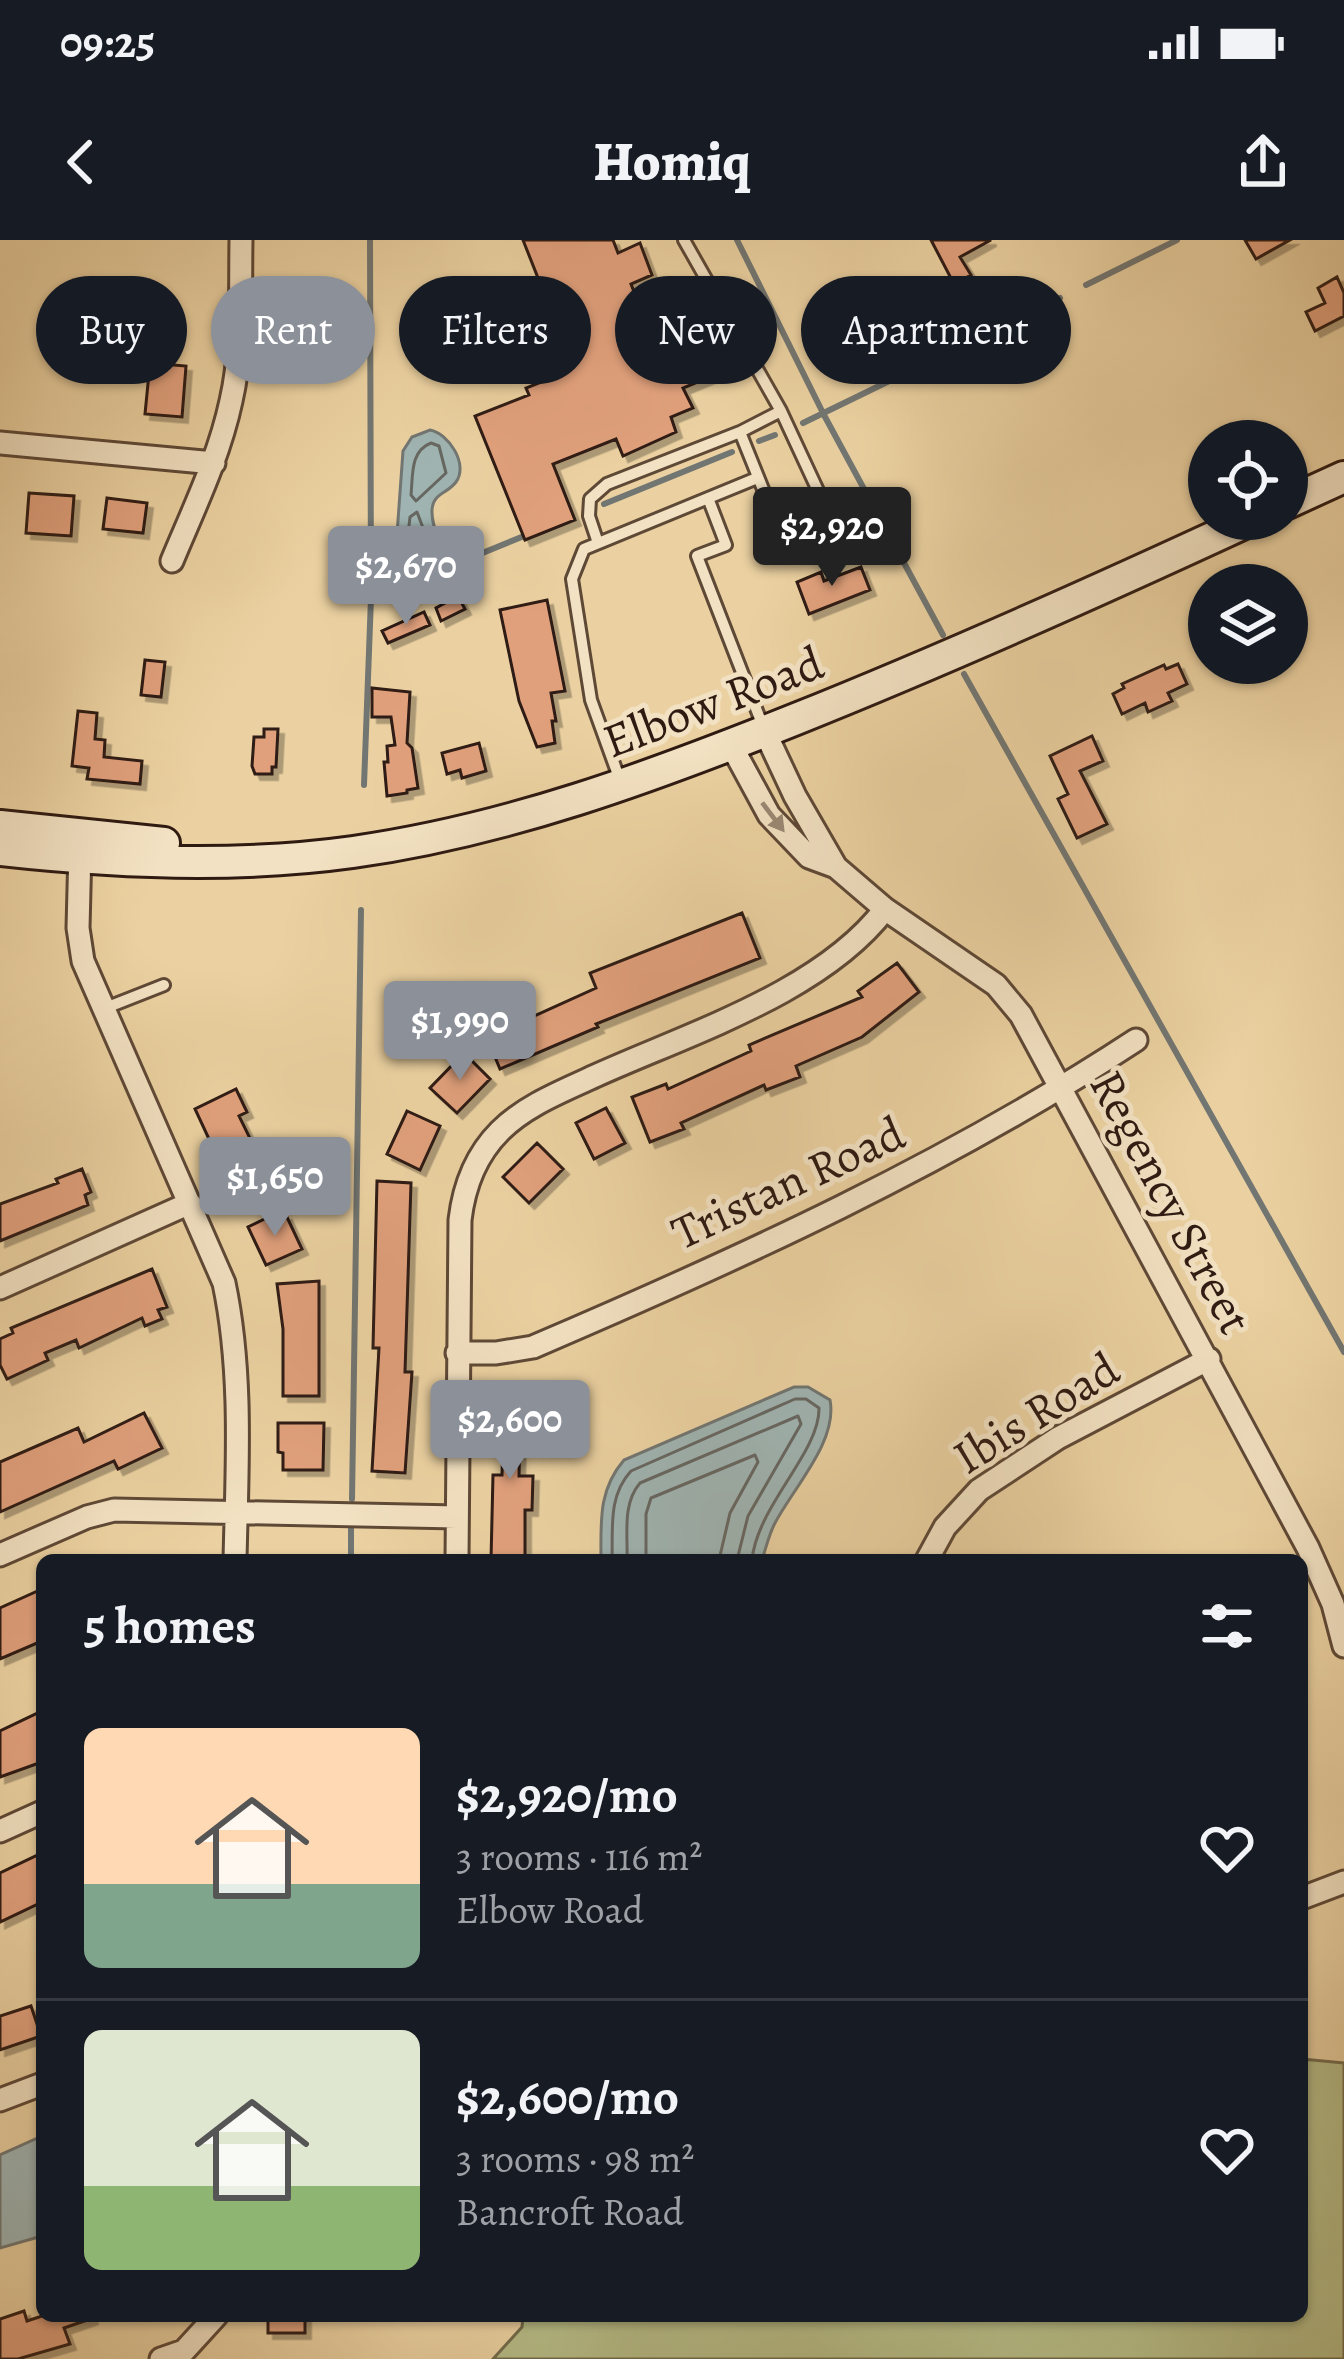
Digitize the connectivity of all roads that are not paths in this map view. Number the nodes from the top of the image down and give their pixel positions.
1 (242, 240) edge
2 (684, 240) edge
3 (781, 411) junction
4 (740, 432) junction
5 (0, 443) edge
6 (214, 464) junction
7 (1344, 477) edge
8 (758, 478) junction
9 (1308, 493) edge
10 (708, 498) junction
11 (833, 523) dead end
12 (783, 539) dead end
13 (1207, 540) edge
14 (598, 543) junction
15 (172, 561) dead end
16 (765, 732) junction
17 (731, 745) junction
18 (622, 787) junction
19 (0, 826) edge
20 (80, 848) junction
21 (0, 850) edge
22 (836, 867) junction
23 (885, 909) junction
24 (164, 985) dead end
25 (103, 1009) junction
26 (1136, 1040) dead end
27 (1063, 1089) junction
28 (190, 1203) junction
29 (0, 1288) edge
30 (457, 1353) junction
31 (1209, 1359) junction
32 (236, 1510) junction
33 (457, 1517) junction
34 (235, 1554) edge
35 (457, 1554) edge
36 (930, 1554) edge
37 (0, 1556) edge
38 (1344, 1646) edge
39 (36, 1815) edge
40 (0, 1831) edge
41 (1344, 1882) edge
42 (1308, 1896) edge
43 (36, 2086) edge
44 (0, 2099) edge
45 (211, 2322) edge
46 (161, 2359) edge

1 - 6 street
2 - 3 lane
3 - 4 lane
3 - 11 lane
4 - 8 lane
4 - 14 lane
5 - 6 street
6 - 15 street
7 - 9 main road
8 - 10 lane
8 - 12 lane
10 - 14 lane
10 - 16 lane
13 - 16 main road, Elbow Road
14 - 18 lane
16 - 17 main road, Elbow Road
16 - 22 street, Regency Street
17 - 18 main road, Elbow Road
17 -> 22 street, Regency Street
18 - 20 main road, Elbow Road
19 - 20 main road, Elbow Road
20 - 21 main road, Elbow Road
20 - 25 street
22 - 23 street, Regency Street
23 - 27 street, Regency Street
23 - 30 street
24 - 25 lane
25 - 28 street
26 - 27 street, Tristan Road
27 - 30 street, Tristan Road
27 - 31 street, Regency Street
28 - 29 street
28 - 32 street
30 - 33 street
31 - 36 street, Ibis Road
31 - 38 street, Regency Street
32 - 33 street
32 - 34 street
32 - 37 street
33 - 35 street
39 - 40 street
41 - 42 street
43 - 44 street
45 - 46 street

